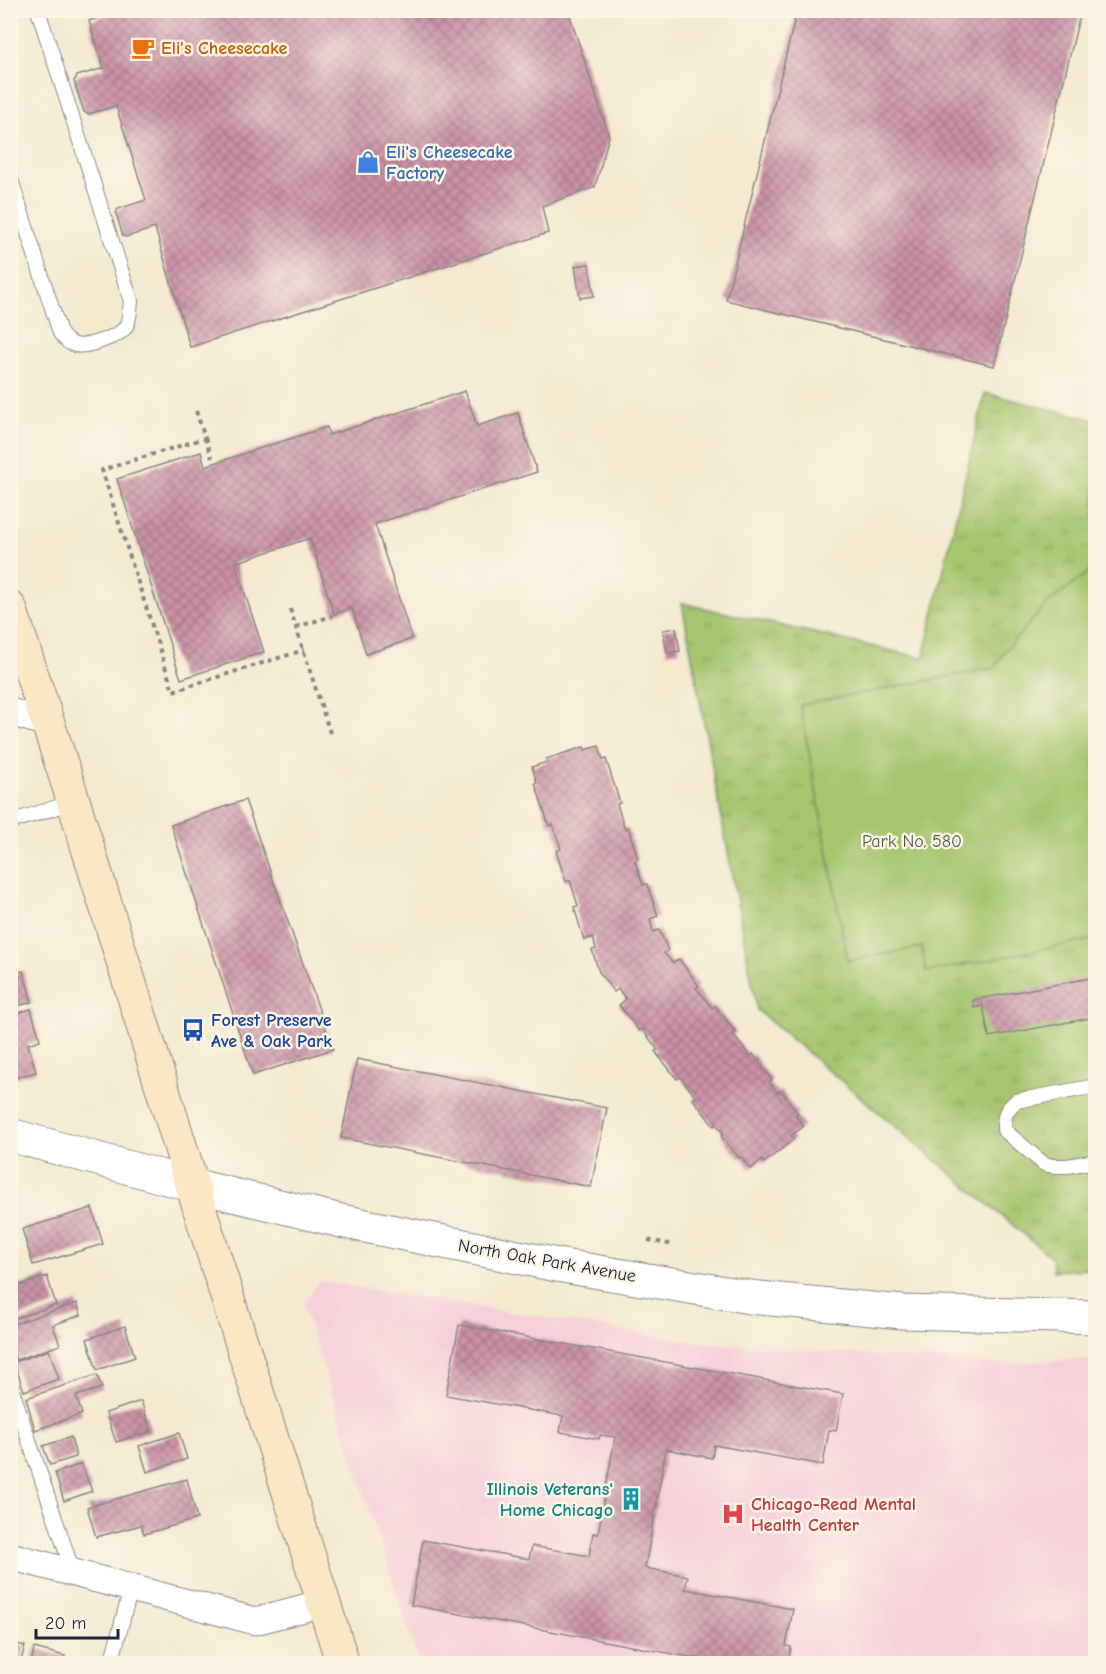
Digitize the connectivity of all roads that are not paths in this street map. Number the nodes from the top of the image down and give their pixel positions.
1 (38, 10) edge
2 (10, 177) edge
3 (10, 608) edge
4 (10, 712) edge
5 (48, 723) junction
6 (73, 802) junction
7 (10, 822) edge
8 (1095, 1086) edge
9 (10, 1135) edge
10 (1095, 1161) edge
11 (192, 1185) junction
12 (1095, 1317) edge
13 (10, 1384) edge
14 (10, 1556) edge
15 (73, 1572) junction
16 (131, 1588) junction
17 (324, 1602) junction
18 (111, 1664) edge
19 (343, 1664) edge

1 - 2 lane
3 - 5 main road
4 - 5 street
5 - 6 main road
6 - 7 lane
6 - 11 main road
8 - 10 lane
9 - 11 street, North Oak Park Avenue
11 - 12 street, North Oak Park Avenue
11 - 17 main road
13 - 15 lane
14 - 15 street
15 - 16 street
16 - 17 street
16 - 18 lane
17 - 19 main road

